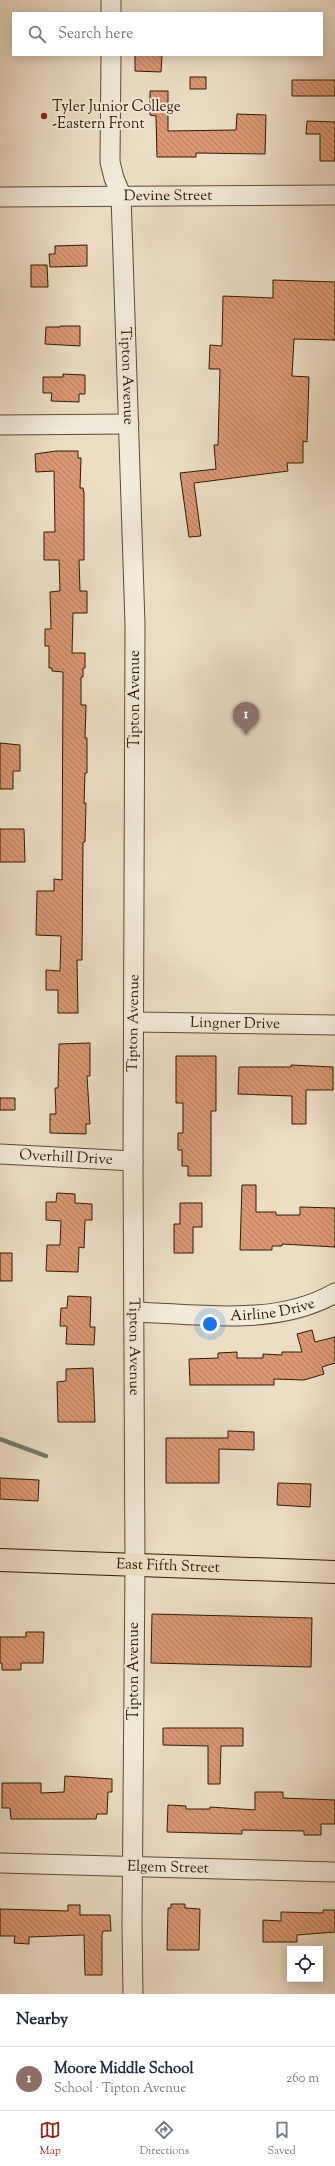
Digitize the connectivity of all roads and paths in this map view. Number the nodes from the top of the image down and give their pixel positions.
1 (111, 0) edge
2 (111, 12) edge
3 (110, 56) edge
4 (121, 195) junction
5 (335, 195) edge
6 (0, 197) edge
7 (0, 424) edge
8 (129, 424) junction
9 (135, 1022) junction
10 (335, 1025) edge
11 (0, 1154) edge
12 (133, 1161) junction
13 (335, 1293) edge
14 (135, 1312) junction
15 (0, 1560) edge
16 (135, 1566) junction
17 (335, 1572) edge
18 (0, 1862) edge
19 (132, 1865) junction
20 (335, 1872) edge
21 (133, 1994) edge

1 - 2 street
3 - 4 street, Tipton Avenue
4 - 5 street, Devine Street
4 - 6 street, Devine Street
4 - 8 street, Tipton Avenue
7 - 8 street
8 - 9 street, Tipton Avenue
9 - 10 street, Lingner Drive
9 - 12 street, Tipton Avenue
11 - 12 street, Overhill Drive
12 - 14 street, Tipton Avenue
13 - 14 street, Airline Drive
14 - 16 street, Tipton Avenue
15 - 16 main road, East Fifth Street
16 - 17 main road, East Fifth Street
16 - 19 street, Tipton Avenue
18 - 19 street, Elgem Street
19 - 20 street, Elgem Street
19 - 21 street, Tipton Avenue

